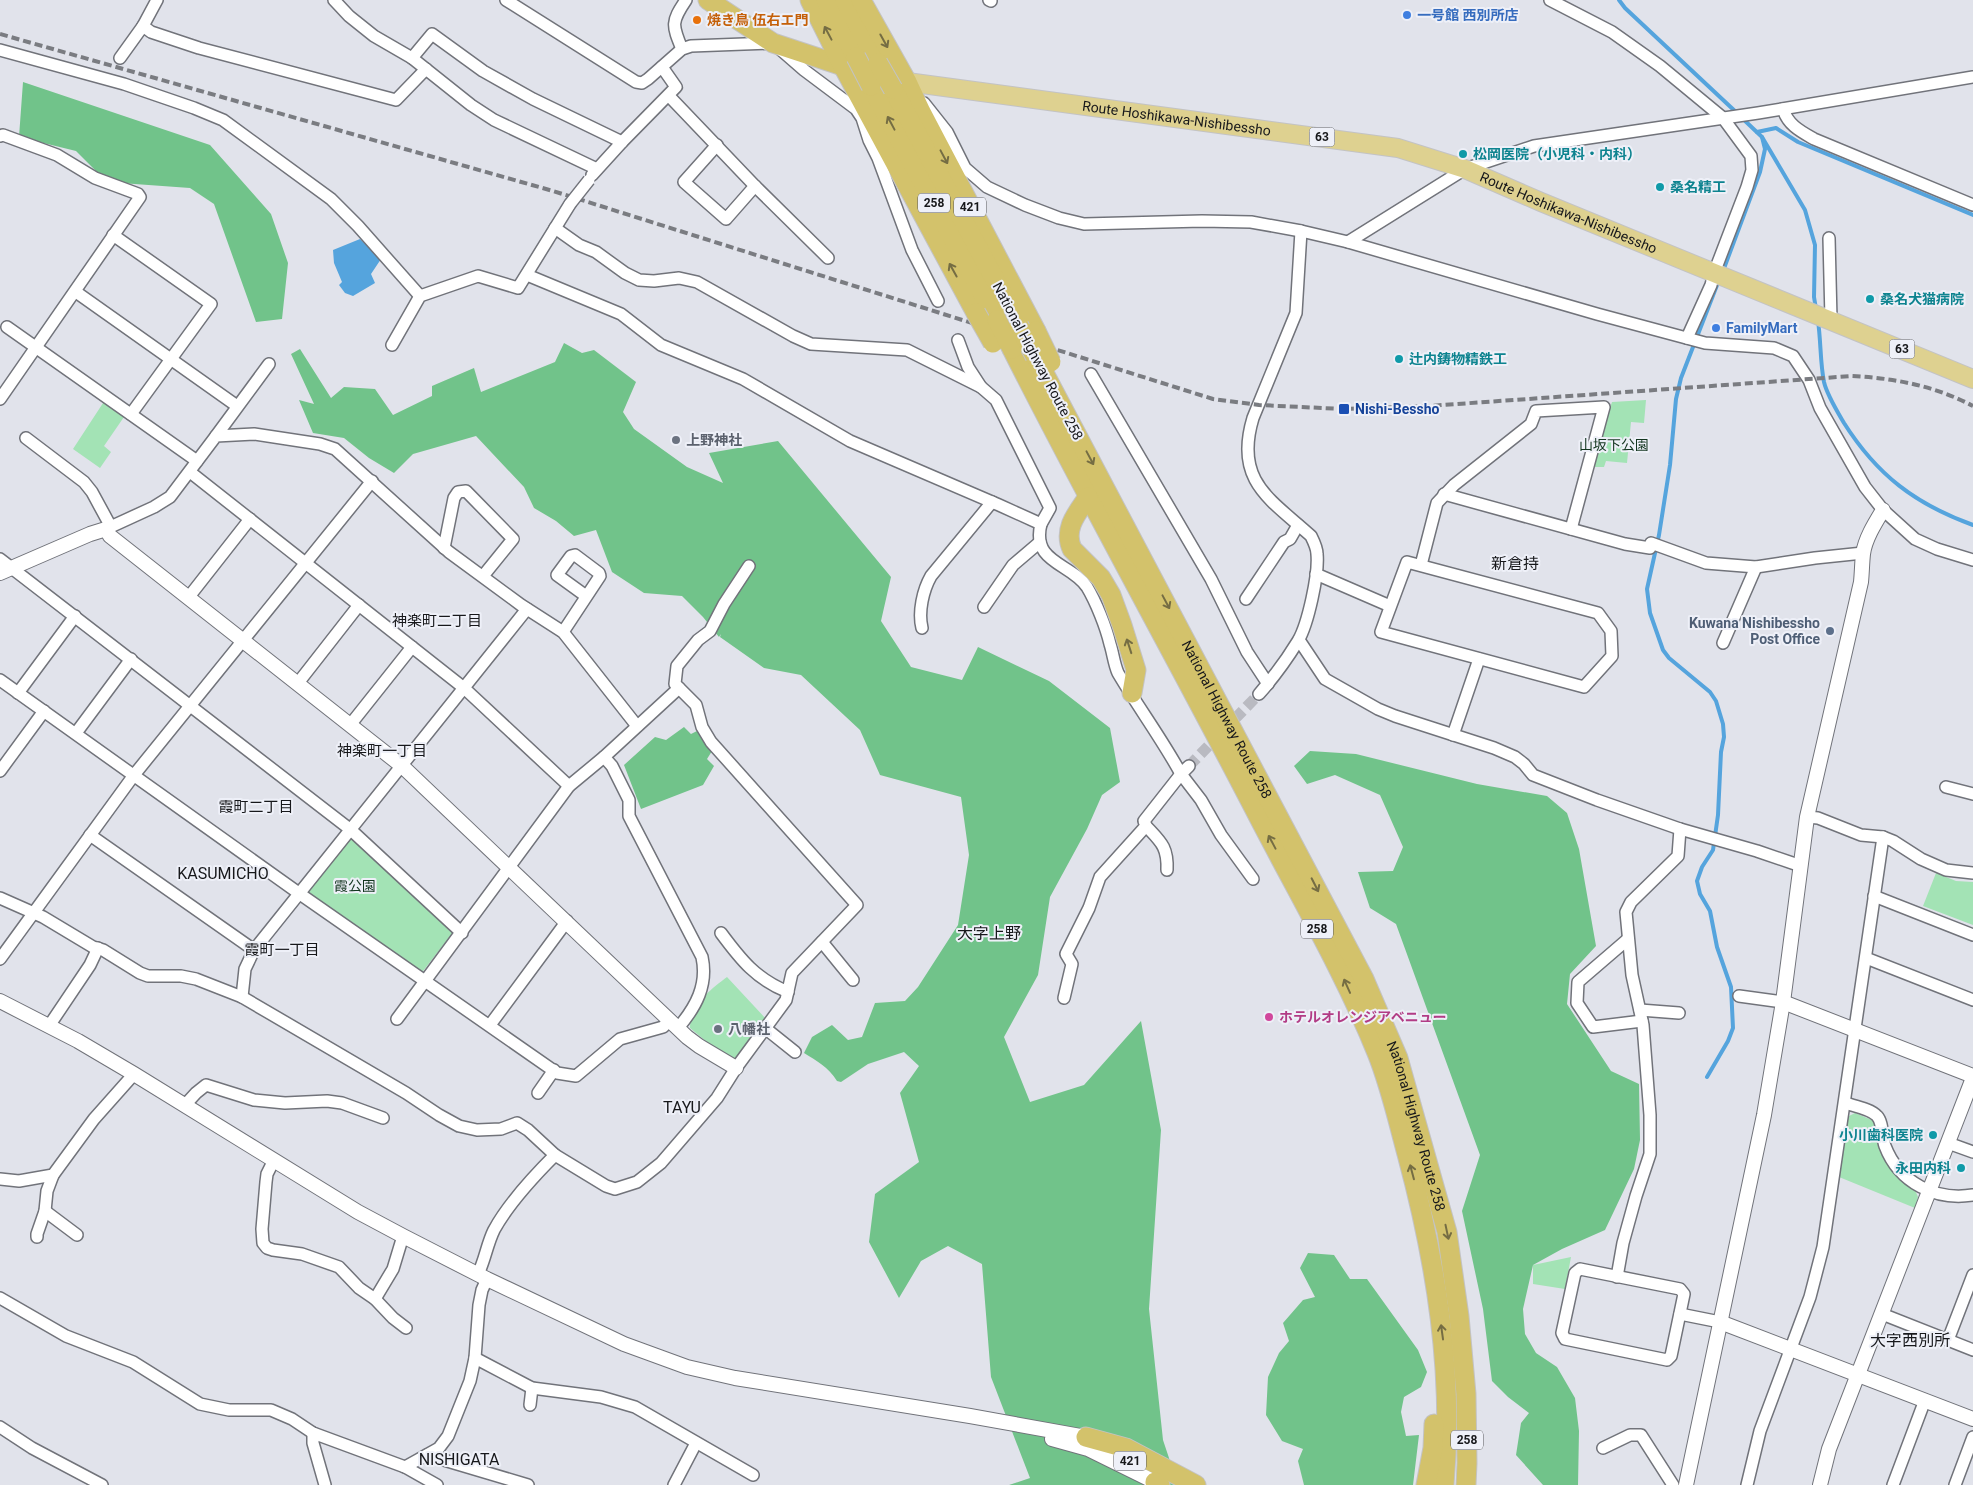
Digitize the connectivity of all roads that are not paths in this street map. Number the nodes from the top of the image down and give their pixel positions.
1 (157, 0) edge
2 (334, 0) edge
3 (506, 0) edge
4 (686, 0) edge
5 (708, 0) edge
6 (810, 0) edge
7 (826, 0) edge
8 (845, 0) edge
9 (861, 0) edge
10 (1550, 0) edge
11 (143, 26) junction
12 (773, 43) junction
13 (682, 49) junction
14 (0, 50) edge
15 (120, 58) dead end
16 (412, 58) junction
17 (850, 62) junction
18 (662, 67) junction
19 (426, 69) junction
20 (1973, 77) edge
21 (900, 86) junction
22 (669, 96) junction
23 (1783, 109) junction
24 (1723, 118) junction
25 (0, 136) edge
26 (622, 142) junction
27 (717, 145) junction
28 (596, 169) junction
29 (1465, 169) junction
30 (755, 186) junction
31 (1973, 205) edge
32 (555, 228) junction
33 (1301, 231) junction
34 (113, 235) junction
35 (1829, 238) dead end
36 (1348, 242) junction
37 (828, 258) dead end
38 (527, 275) junction
39 (1720, 275) junction
40 (76, 292) junction
41 (420, 296) junction
42 (938, 301) dead end
43 (1831, 319) junction
44 (7, 327) dead end
45 (1688, 338) junction
46 (958, 340) dead end
47 (392, 345) dead end
48 (36, 347) junction
49 (171, 359) junction
50 (269, 364) dead end
51 (1091, 374) dead end
52 (1973, 379) edge
53 (981, 387) junction
54 (0, 399) edge
55 (237, 406) junction
56 (131, 414) junction
57 (1046, 418) junction
58 (216, 436) junction
59 (26, 438) dead end
60 (198, 462) junction
61 (190, 472) junction
62 (372, 481) junction
63 (1444, 494) junction
64 (1088, 497) junction
65 (992, 502) junction
66 (1883, 510) junction
67 (250, 519) junction
68 (1041, 524) junction
69 (1298, 525) junction
70 (109, 528) junction
71 (1571, 528) junction
72 (1040, 542) junction
73 (444, 548) junction
74 (1863, 554) junction
75 (1973, 560) edge
76 (305, 563) junction
77 (1421, 565) junction
78 (4, 566) edge
79 (749, 566) dead end
80 (1756, 567) junction
81 (1316, 574) junction
82 (483, 576) junction
83 (586, 596) dead end
84 (188, 598) junction
85 (1246, 599) dead end
86 (359, 605) junction
87 (1390, 606) junction
88 (984, 607) dead end
89 (527, 609) junction
90 (75, 616) junction
91 (922, 628) dead end
92 (563, 632) junction
93 (243, 640) junction
94 (1299, 640) junction
95 (1723, 643) dead end
96 (412, 647) junction
97 (131, 659) junction
98 (1479, 659) junction
99 (0, 680) edge
100 (298, 683) junction
101 (1268, 684) junction
102 (464, 688) junction
103 (679, 688) junction
104 (18, 693) junction
105 (1132, 693) junction
106 (1259, 694) tunnel mouth
107 (191, 706) junction
108 (44, 711) junction
109 (350, 725) junction
110 (637, 726) junction
111 (76, 733) junction
112 (1453, 735) junction
113 (604, 757) junction
114 (402, 766) junction
115 (1185, 770) junction
116 (0, 771) edge
117 (134, 775) junction
118 (569, 786) junction
119 (1946, 787) dead end
120 (1973, 794) edge
121 (1807, 817) junction
122 (1146, 826) junction
123 (1680, 829) junction
124 (352, 830) junction
125 (90, 835) junction
126 (1883, 838) junction
127 (1801, 866) junction
128 (509, 868) junction
129 (1167, 870) dead end
130 (1973, 873) edge
131 (1253, 879) dead end
132 (300, 894) junction
133 (1874, 896) junction
134 (0, 898) edge
135 (34, 912) junction
136 (567, 921) junction
137 (462, 933) junction
138 (721, 933) dead end
139 (1973, 935) edge
140 (1628, 939) junction
141 (822, 942) junction
142 (98, 948) junction
143 (254, 950) junction
144 (1866, 958) junction
145 (0, 959) edge
146 (426, 980) junction
147 (854, 980) dead end
148 (788, 992) junction
149 (1740, 996) dead end
150 (242, 997) junction
151 (1064, 998) dead end
152 (1973, 1000) edge
153 (0, 1001) edge
154 (1783, 1002) junction
155 (1679, 1013) dead end
156 (1641, 1016) junction
157 (397, 1019) dead end
158 (674, 1024) junction
159 (490, 1025) junction
160 (49, 1026) junction
161 (765, 1028) junction
162 (1856, 1030) junction
163 (795, 1052) dead end
164 (736, 1068) junction
165 (554, 1070) junction
166 (134, 1074) junction
167 (1973, 1077) edge
168 (538, 1093) dead end
169 (1845, 1103) junction
170 (186, 1105) junction
171 (383, 1118) dead end
172 (1948, 1143) junction
173 (1973, 1152) edge
174 (555, 1155) junction
175 (274, 1160) junction
176 (53, 1175) junction
177 (0, 1179) edge
178 (1929, 1191) junction
179 (1973, 1195) edge
180 (45, 1211) junction
181 (77, 1235) dead end
182 (403, 1236) junction
183 (38, 1237) dead end
184 (1973, 1275) edge
185 (483, 1277) junction
186 (1617, 1277) junction
187 (0, 1298) edge
188 (375, 1298) junction
189 (1680, 1314) junction
190 (1882, 1314) junction
191 (1720, 1322) junction
192 (406, 1328) dead end
193 (1948, 1340) junction
194 (1792, 1350) junction
195 (1973, 1350) edge
196 (474, 1358) junction
197 (1446, 1358) junction
198 (1859, 1374) junction
199 (532, 1388) junction
200 (1466, 1394) junction
201 (1925, 1400) junction
202 (530, 1405) dead end
203 (970, 1416) junction
204 (1973, 1419) edge
205 (0, 1428) edge
206 (313, 1433) junction
207 (1086, 1437) junction
208 (1973, 1437) edge
209 (696, 1442) junction
210 (1603, 1448) dead end
211 (427, 1456) junction
212 (406, 1467) junction
213 (752, 1475) dead end
214 (1157, 1484) edge
215 (102, 1485) edge
216 (325, 1485) edge
217 (437, 1485) edge
218 (528, 1485) edge
219 (674, 1485) edge
220 (1174, 1485) edge
221 (1196, 1485) edge
222 (1426, 1485) edge
223 (1444, 1485) edge
224 (1466, 1485) edge
225 (1478, 1485) edge
226 (1673, 1485) edge
227 (1686, 1485) edge
228 (1747, 1485) edge
229 (1820, 1485) edge
230 (1893, 1485) edge
231 (1955, 1485) edge

1 - 11 street
2 - 16 street
3 - 18 street
4 - 13 street
5 - 12 highway
17 -> 6 highway
7 - 17 highway, National Highway Route 258 / 258
8 - 21 highway, National Highway Route 258 / 258, bridge
9 -> 21 highway
10 - 24 street
11 - 15 street
11 - 19 street
12 - 13 street
12 - 17 highway
12 - 42 street
13 - 18 street
14 - 41 street
16 - 19 street
16 - 26 street
17 - 21 highway
57 -> 17 highway, bridge
57 -> 17 highway, National Highway Route 258 / 258, bridge
18 - 22 street
19 - 28 street
20 - 23 street
21 - 29 main road, Route Hoshikawa-Nishibessho / 63
21 - 33 street
21 -> 200 highway, National Highway Route 258 / 258, bridge
22 - 26 street
22 - 27 street
23 - 24 street
23 - 31 street
24 - 29 street
24 - 39 street
25 - 34 street
26 - 28 street
27 - 30 street
27 - 30 street
28 - 32 street, bridge
29 - 36 street
29 - 39 main road, Route Hoshikawa-Nishibessho / 63
30 - 37 street
32 - 38 street
32 - 53 street
33 - 36 street
33 - 69 street
34 - 40 street
34 - 49 street
35 - 43 street
36 - 45 street
38 - 41 street
38 - 65 street
39 - 43 main road, Route Hoshikawa-Nishibessho / 63
39 - 45 street
40 - 48 street
40 - 49 street
41 - 47 street
43 - 52 main road, Route Hoshikawa-Nishibessho / 63
44 - 48 street
45 - 66 street
46 - 53 street
48 - 54 street
48 - 56 street
49 - 55 street
49 - 56 street
50 - 55 street
51 - 101 street
53 - 68 street
55 - 58 street
56 - 60 street
57 - 64 highway, National Highway Route 258 / 258
58 - 60 street
58 - 62 street
59 - 70 street
60 - 61 street
61 - 67 street
61 - 70 street
62 - 73 street
62 - 76 street
63 - 71 street
63 - 71 street
63 - 77 street
105 -> 64 highway
197 -> 64 highway, National Highway Route 258 / 258
65 - 68 street
65 - 91 street
66 - 74 street
66 - 75 street
67 - 76 street
67 - 84 street
68 - 72 street
69 - 81 street
69 - 85 street
70 - 78 street
70 - 84 street
71 - 80 street
72 - 88 street
72 - 105 street
73 - 82 street
73 - 82 street
74 - 80 street
74 - 121 street
76 - 86 street
76 - 93 street
77 - 87 street
77 - 98 street
78 - 90 street
79 - 103 street
80 - 95 street
81 - 87 street
81 - 94 street
82 - 89 street
83 - 92 street
84 - 93 street
86 - 96 street
86 - 100 street
87 - 98 street
89 - 92 street
89 - 102 street
90 - 97 street
90 - 104 street
92 - 110 street
93 - 100 street
93 - 107 street
94 - 101 street
94 - 112 street
96 - 102 street
96 - 109 street
97 - 107 street
97 - 111 street
98 - 112 street
99 - 104 street
100 - 109 street
101 - 106 street
102 - 114 street
102 - 118 street
103 - 110 street
103 - 141 street
104 - 108 street
105 - 115 street
107 - 117 street
107 - 124 street
108 - 111 street
108 - 116 street
109 - 114 street
110 - 113 street
111 - 117 street
112 - 123 street
113 - 118 street
113 - 158 street
114 - 124 street
114 - 128 street
115 - 122 street
115 - 131 street
117 - 125 street
117 - 132 street
118 - 128 street
119 - 120 street
121 - 126 street
121 - 127 street
122 - 129 street
122 - 151 street
123 - 127 street
123 - 140 street
124 - 132 street
124 - 137 street
125 - 135 street
125 - 143 street
126 - 130 street
126 - 133 street
127 - 154 street
128 - 136 street
128 - 137 street
132 - 143 street
132 - 146 street
133 - 139 street
133 - 144 street
134 - 135 street
135 - 142 street
135 - 145 street
136 - 158 street
136 - 159 street
137 - 146 street
138 - 148 street
140 - 156 street
140 - 156 street
141 - 147 street
141 - 148 street
142 - 150 street
142 - 160 street
143 - 150 street
144 - 152 street
144 - 162 street
146 - 157 street
146 - 159 street
148 - 161 street
149 - 154 street
150 - 174 street
153 - 160 street
154 - 162 street
154 - 191 street
155 - 156 street
156 - 186 street
158 - 164 street
158 - 165 street
159 - 165 street
160 - 166 street
161 - 163 street
161 - 164 street
162 - 167 street
162 - 169 street
164 - 174 street
165 - 168 street
166 - 170 street
166 - 176 street
167 - 172 street
169 - 178 street
169 - 194 street
170 - 171 street
170 - 175 street
172 - 173 street
172 - 178 street
174 - 185 street
175 - 182 street
175 - 188 street
176 - 177 street
176 - 180 street
178 - 179 street
178 - 190 street
180 - 181 street
180 - 183 street
182 - 185 street
182 - 188 street
184 - 193 street
185 - 196 street
185 - 203 street
186 - 189 street
186 - 189 street
187 - 206 street
188 - 192 street
189 - 191 street
190 - 193 street
190 - 198 street
191 - 194 street
191 - 227 street
193 - 195 street
194 - 198 street
194 - 228 street
196 - 199 street
196 - 211 street
197 - 222 highway
197 - 223 highway, National Highway Route 258 / 258
198 - 201 street
198 - 229 street
199 - 202 street
199 - 209 street
200 - 224 highway, National Highway Route 258 / 258
200 - 225 highway
201 - 204 street
201 - 230 street
203 - 207 street
203 - 214 street
205 - 215 street
206 - 212 street
206 - 216 street
207 - 220 highway, 421
207 - 221 highway
208 - 231 street
209 - 213 street
209 - 219 street
210 - 226 street
211 - 212 street
211 - 218 street
212 - 217 street

